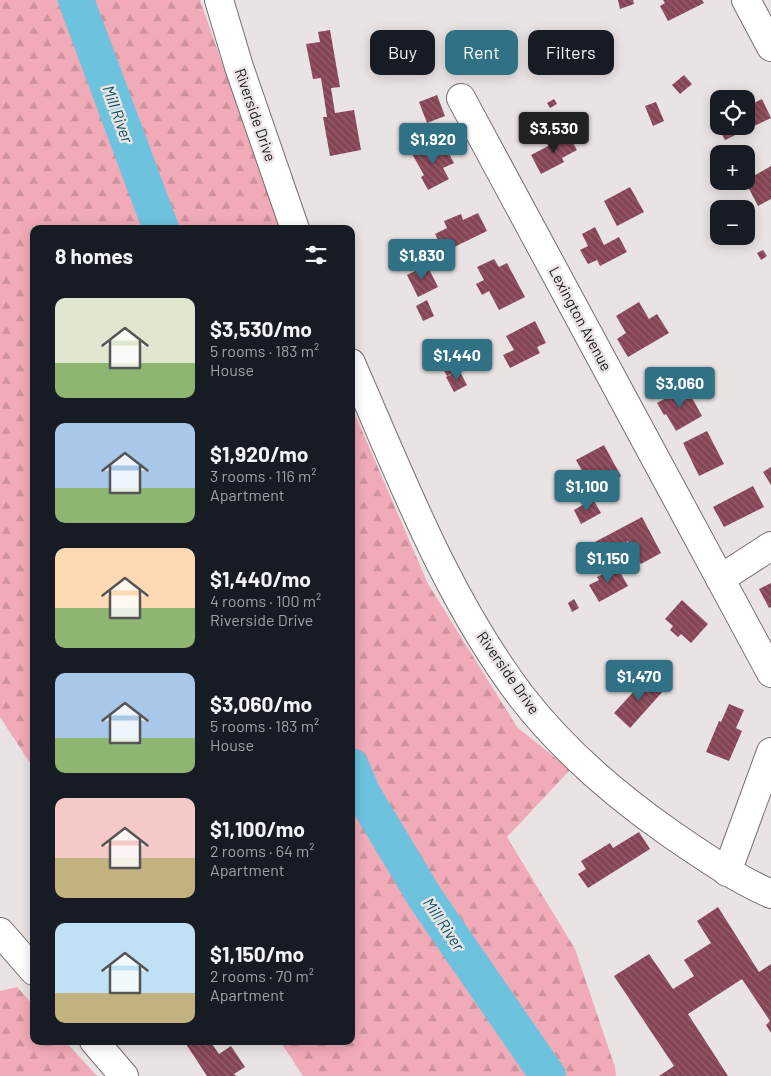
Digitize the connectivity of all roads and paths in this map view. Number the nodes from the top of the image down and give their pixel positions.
1 (219, 0) edge
2 (746, 0) edge
3 (771, 47) edge
4 (461, 98) dead end
5 (294, 225) edge
6 (355, 372) edge
7 (771, 546) edge
8 (720, 579) junction
9 (771, 673) edge
10 (771, 752) edge
11 (727, 872) junction
12 (771, 894) edge
13 (0, 932) edge
14 (30, 966) edge
15 (97, 1045) edge
16 (124, 1076) edge

1 - 5 street, Riverside Drive
2 - 3 street
4 - 8 street, Lexington Avenue
6 - 11 street, Riverside Drive
7 - 8 street
8 - 9 street, Lexington Avenue
10 - 11 street
11 - 12 street, Riverside Drive
13 - 14 street
15 - 16 street

